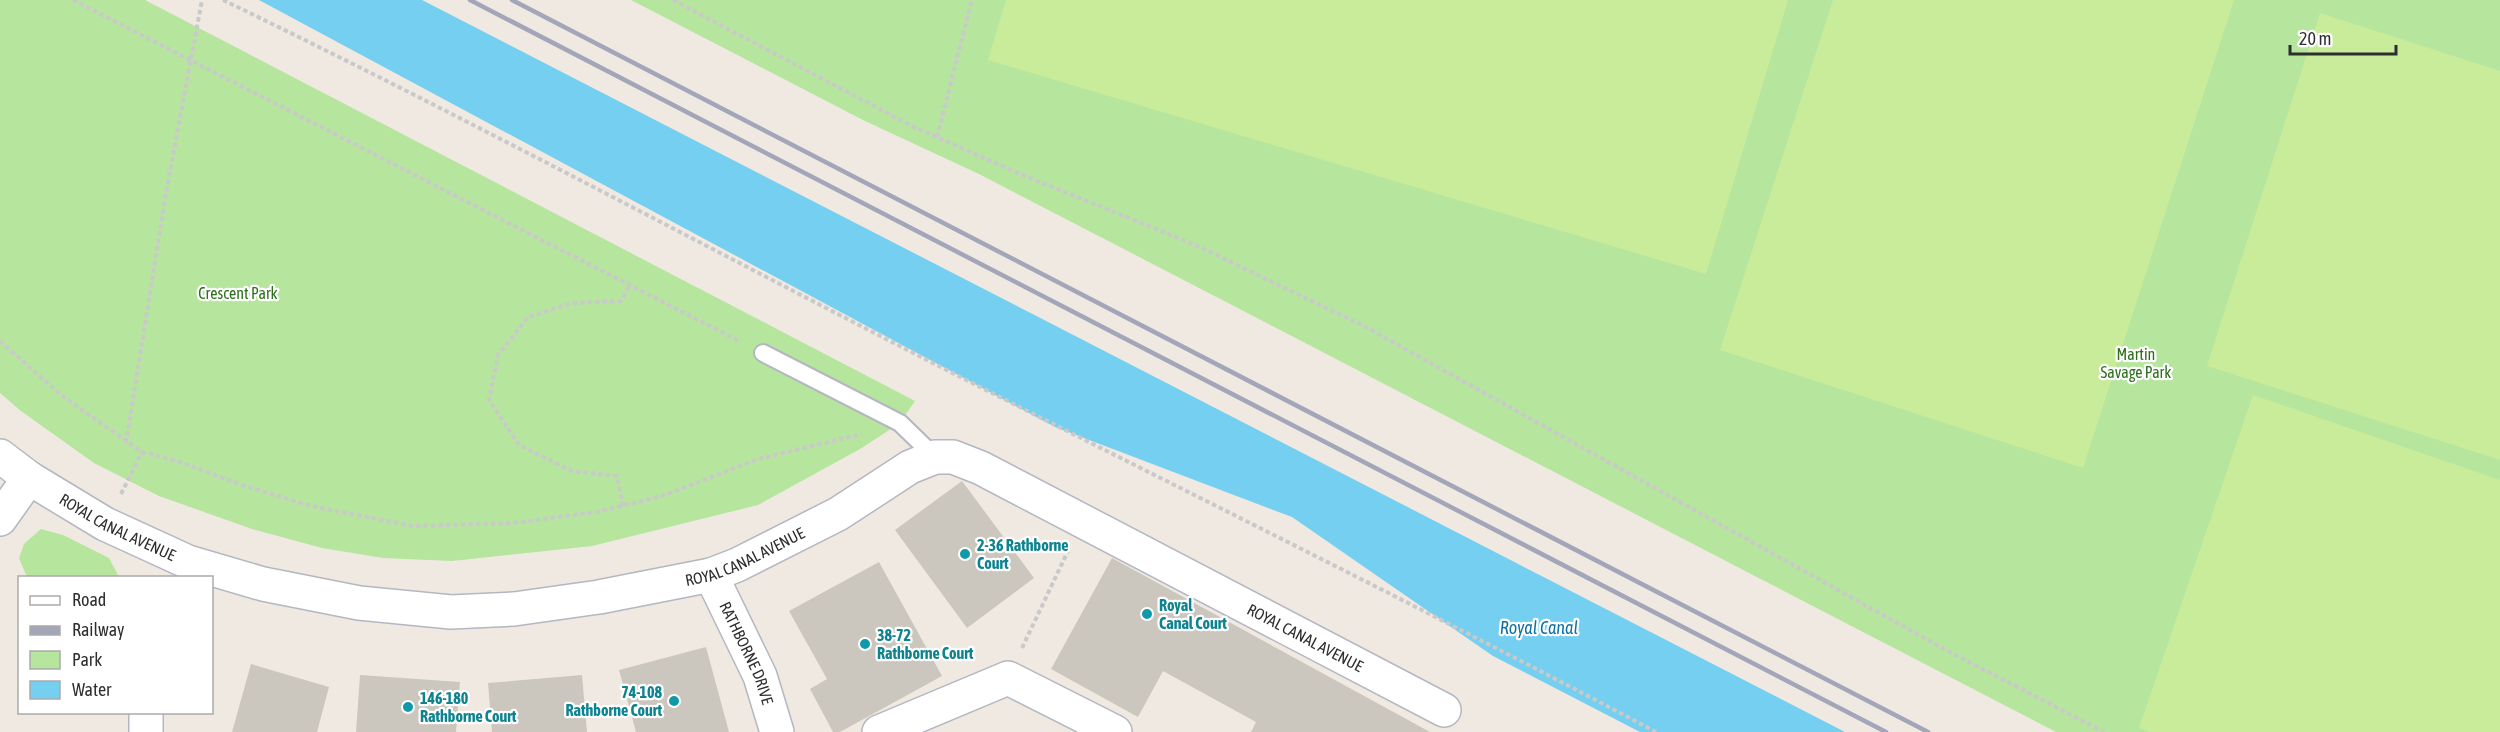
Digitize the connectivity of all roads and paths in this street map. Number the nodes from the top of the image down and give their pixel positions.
1 (73, 0) edge
2 (202, 0) edge
3 (223, 0) edge
4 (673, 0) edge
5 (972, 0) edge
6 (190, 60) junction
7 (937, 137) junction
8 (630, 285) junction
9 (0, 341) edge
10 (764, 353) joint
11 (900, 423) junction
12 (126, 443) junction
13 (142, 452) junction
14 (0, 456) edge
15 (935, 457) junction
16 (29, 478) junction
17 (624, 506) junction
18 (0, 519) edge
19 (1082, 522) junction
20 (105, 524) junction
21 (186, 570) edge
22 (711, 575) junction
23 (1008, 678) junction
24 (1444, 710) dead end
25 (146, 714) edge
26 (146, 732) edge
27 (777, 732) edge
28 (879, 732) edge
29 (1115, 732) edge
30 (1656, 732) edge
31 (2104, 732) edge

1 - 6 path
2 - 6 path
3 - 30 path
4 - 7 path
5 - 7 path
6 - 8 path
6 - 12 path
7 - 31 path
8 - 10 path
8 - 17 path
9 - 12 path
10 - 11 lane
11 - 15 lane
11 - 17 path
12 - 13 path
13 - 17 path
13 - 20 path
14 - 16 street, ROYAL CANAL AVENUE
15 - 19 street, ROYAL CANAL AVENUE
15 - 22 street, ROYAL CANAL AVENUE
16 - 18 street
16 - 20 street, ROYAL CANAL AVENUE
19 - 23 path
19 - 24 street, ROYAL CANAL AVENUE
20 - 21 street, ROYAL CANAL AVENUE
21 - 22 street, ROYAL CANAL AVENUE
22 - 27 street, RATHBORNE DRIVE
23 - 28 street
23 - 29 street
25 - 26 street

